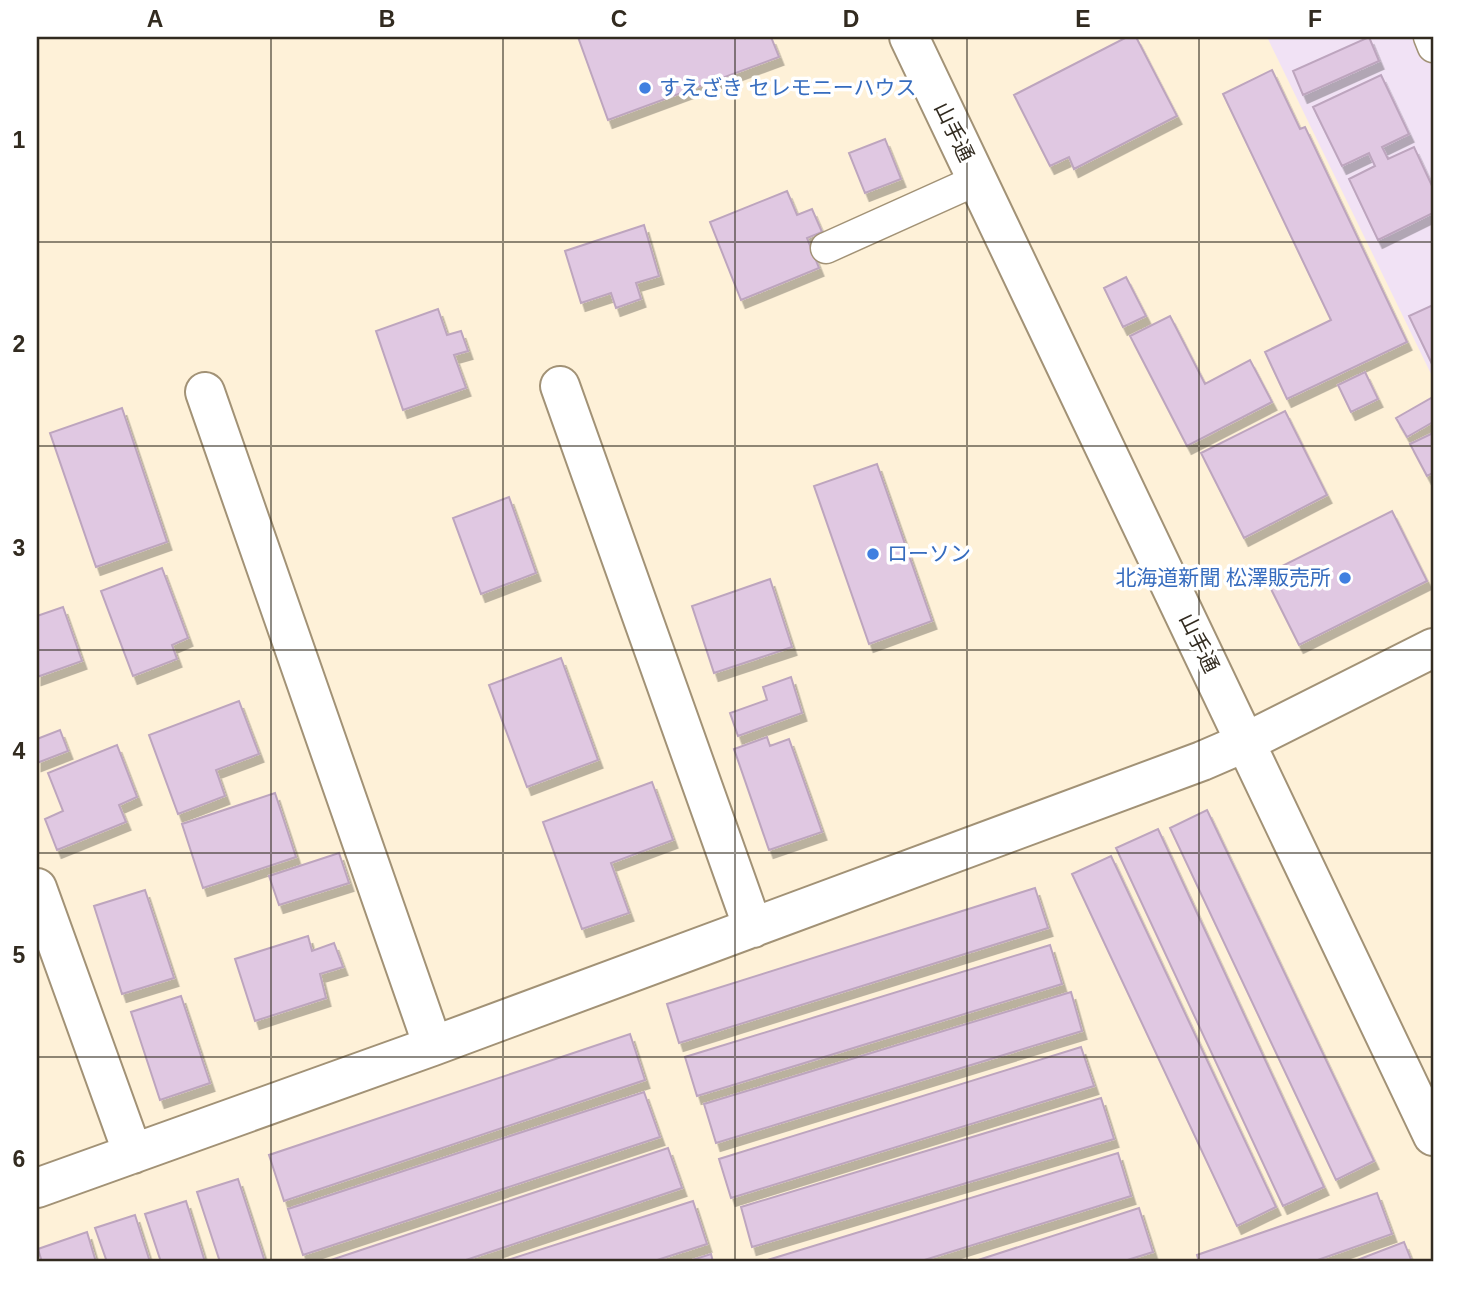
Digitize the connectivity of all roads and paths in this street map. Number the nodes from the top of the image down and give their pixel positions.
1 (909, 37) edge
2 (1429, 37) edge
3 (1433, 47) edge
4 (977, 180) junction
5 (826, 248) dead end
6 (560, 386) dead end
7 (205, 392) dead end
8 (1433, 648) edge
9 (1246, 742) junction
10 (37, 888) edge
11 (753, 928) junction
12 (433, 1046) junction
13 (1433, 1136) edge
14 (133, 1154) junction
15 (37, 1188) edge

1 - 4 street, 山手通
2 - 3 lane
4 - 5 lane
4 - 9 street, 山手通
6 - 11 street
7 - 12 street
8 - 9 street
9 - 11 street
9 - 13 street, 山手通
10 - 14 street
11 - 12 street
12 - 14 street
14 - 15 street

